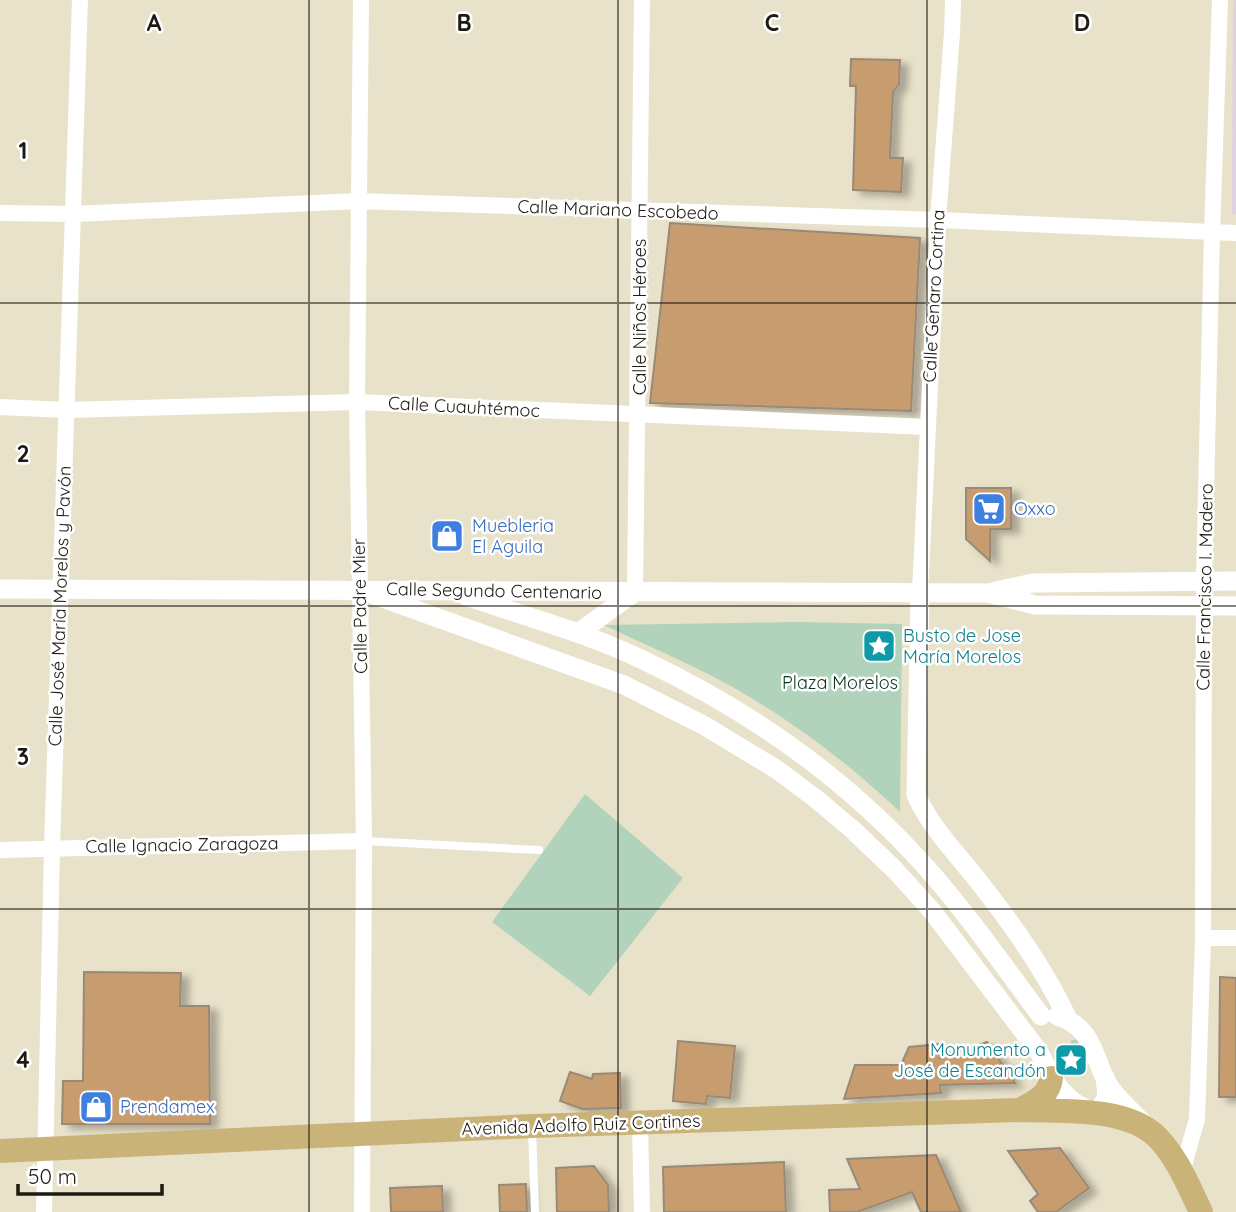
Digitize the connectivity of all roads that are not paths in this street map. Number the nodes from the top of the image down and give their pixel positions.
1 (80, 0) edge
2 (361, 0) edge
3 (642, 0) edge
4 (953, 0) edge
5 (1220, 0) edge
6 (358, 201) junction
7 (640, 211) junction
8 (0, 213) edge
9 (74, 214) junction
10 (938, 220) junction
11 (1212, 233) junction
12 (1236, 233) edge
13 (357, 402) junction
14 (0, 407) edge
15 (67, 410) junction
16 (639, 415) junction
17 (927, 427) junction
18 (1204, 581) junction
19 (1236, 581) edge
20 (0, 589) edge
21 (60, 589) junction
22 (360, 590) junction
23 (448, 590) junction
24 (635, 592) junction
25 (920, 593) junction
26 (988, 593) junction
27 (1204, 606) junction
28 (1236, 606) edge
29 (578, 633) junction
30 (778, 736) junction
31 (763, 762) junction
32 (364, 841) junction
33 (52, 847) junction
34 (0, 850) edge
35 (539, 850) dead end
36 (1203, 938) junction
37 (1236, 938) edge
38 (1041, 1016) junction
39 (1068, 1020) junction
40 (1039, 1052) junction
41 (1105, 1077) junction
42 (1051, 1078) junction
43 (1020, 1110) junction
44 (1097, 1113) junction
45 (640, 1124) junction
46 (532, 1126) junction
47 (362, 1133) junction
48 (1156, 1137) junction
49 (46, 1149) junction
50 (0, 1151) edge
51 (1182, 1172) junction
52 (44, 1212) edge
53 (362, 1212) edge
54 (535, 1212) edge
55 (642, 1212) edge
56 (1201, 1212) edge

1 - 9 street, Calle José María Morelos y Pavón
2 - 6 street, Calle Padre Mier
3 - 7 street, Calle Niños Héroes
4 - 10 street, Calle Genaro Cortina
5 - 11 street, Calle Francisco I. Madero
6 - 7 street, Calle Mariano Escobedo
6 - 9 street, Calle Mariano Escobedo
6 - 13 street, Calle Padre Mier
7 - 10 street, Calle Mariano Escobedo
7 - 16 street, Calle Niños Héroes
8 - 9 street, Calle Mariano Escobedo
9 - 15 street, Calle José María Morelos y Pavón
10 - 11 street, Calle Mariano Escobedo
10 - 17 street, Calle Genaro Cortina
11 - 12 street, Calle Mariano Escobedo
11 - 18 street, Calle Francisco I. Madero
13 - 15 street, Calle Cuauhtémoc
13 - 16 street, Calle Cuauhtémoc
13 - 22 street, Calle Padre Mier
14 - 15 street, Calle Cuauhtémoc
15 - 21 street, Calle José María Morelos y Pavón
16 - 17 street, Calle Cuauhtémoc
16 - 24 street, Calle Niños Héroes
17 - 25 street, Calle Genaro Cortina
18 - 19 street, Calle Segundo Centenario
18 - 26 street, Calle Segundo Centenario
18 - 27 street, Calle Francisco I. Madero
20 - 21 street, Calle Segundo Centenario
21 - 22 street, Calle Segundo Centenario
21 - 33 street, Calle José María Morelos y Pavón
22 - 23 street, Calle Segundo Centenario
22 - 31 street
22 - 32 street, Calle Padre Mier
23 - 24 street, Calle Segundo Centenario
23 - 29 street
24 - 25 street, Calle Segundo Centenario
24 - 29 street
25 - 26 street, Calle Segundo Centenario
25 - 39 street
26 - 27 street, Calle Segundo Centenario
27 - 28 street, Calle Segundo Centenario
27 - 36 street, Calle Francisco I. Madero
29 - 30 street
30 - 31 street
30 - 38 street
31 - 40 street
32 - 33 street, Calle Ignacio Zaragoza
32 - 35 lane
32 - 47 street, Calle Padre Mier
33 - 34 street, Calle Ignacio Zaragoza
33 - 49 street, Calle José María Morelos y Pavón
36 - 37 street
36 - 51 street, Calle Francisco I. Madero
38 - 39 street
38 - 40 street
39 - 41 street
40 - 42 street
41 - 44 street
41 - 48 street
42 - 43 main road
42 - 44 street
43 - 44 main road, Avenida Adolfo Ruiz Cortines
43 - 45 main road, Avenida Adolfo Ruiz Cortines
44 - 48 main road, Avenida Adolfo Ruiz Cortines
45 - 46 main road, Avenida Adolfo Ruiz Cortines
45 - 55 street
46 - 47 main road, Avenida Adolfo Ruiz Cortines
46 - 54 lane
47 - 49 main road, Avenida Adolfo Ruiz Cortines
47 - 53 street, Calle Padre Mier
48 - 51 main road
49 - 50 main road, Avenida Adolfo Ruiz Cortines
49 - 52 street, Calle José María Morelos y Pavón
51 - 56 main road

